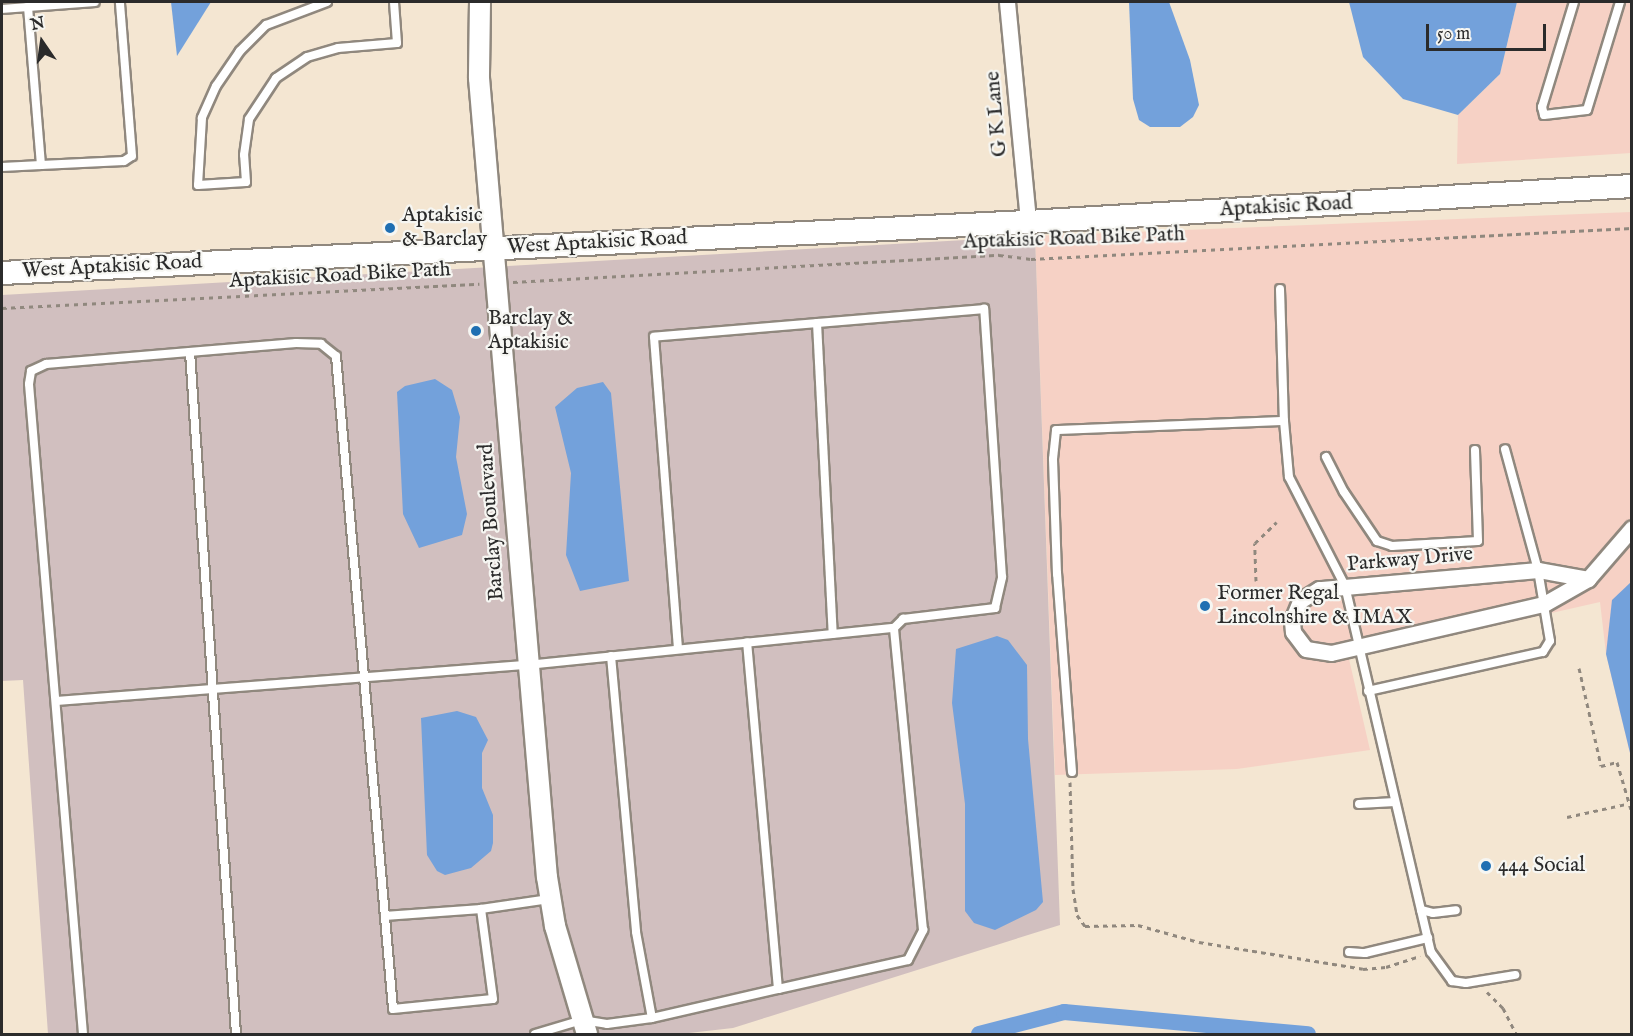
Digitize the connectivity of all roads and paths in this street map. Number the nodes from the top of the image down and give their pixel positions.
1 (95, 2) edge
2 (120, 2) edge
3 (327, 2) edge
4 (393, 2) edge
5 (480, 2) edge
6 (1007, 2) edge
7 (1574, 2) edge
8 (1620, 2) edge
9 (28, 7) junction
10 (2, 9) edge
11 (41, 165) junction
12 (2, 167) edge
13 (1632, 186) edge
14 (1028, 222) junction
15 (941, 225) joint
16 (1632, 228) edge
17 (496, 249) junction
18 (2, 273) edge
19 (518, 282) dead end
20 (464, 285) dead end
21 (1280, 289) dead end
22 (2, 308) edge
23 (817, 323) junction
24 (190, 352) junction
25 (1284, 421) junction
26 (1505, 449) dead end
27 (1475, 450) dead end
28 (1326, 457) dead end
29 (1277, 522) dead end
30 (1632, 528) edge
31 (1538, 570) junction
32 (1588, 579) junction
33 (1256, 581) dead end
34 (1345, 586) junction
35 (1544, 604) junction
36 (894, 628) junction
37 (833, 634) junction
38 (747, 642) junction
39 (1358, 646) junction
40 (678, 650) junction
41 (611, 656) junction
42 (527, 665) junction
43 (1579, 668) dead end
44 (365, 678) junction
45 (1368, 691) junction
46 (213, 692) junction
47 (57, 701) junction
48 (1072, 772) joint
49 (1395, 802) junction
50 (1359, 804) dead end
51 (1626, 804) junction
52 (1632, 813) edge
53 (1567, 817) dead end
54 (550, 899) junction
55 (481, 909) junction
56 (1421, 910) junction
57 (1456, 910) dead end
58 (385, 916) junction
59 (1428, 938) junction
60 (1349, 952) dead end
61 (1431, 952) junction
62 (1515, 975) dead end
63 (1466, 982) junction
64 (778, 990) junction
65 (652, 1018) junction
66 (585, 1027) edge
67 (83, 1035) edge
68 (236, 1035) edge
69 (535, 1035) edge
70 (1516, 1035) edge

1 - 9 lane
2 - 11 lane
3 - 4 lane
5 - 17 street, Barclay Boulevard
6 - 14 street, G K Lane
7 - 8 lane
9 - 10 lane
9 - 11 lane
11 - 12 lane
13 - 14 main road, Aptakisic Road
14 - 15 main road, Aptakisic Road
15 - 17 main road, West Aptakisic Road
16 - 19 path, Aptakisic Road Bike Path
17 - 18 main road, West Aptakisic Road
17 - 42 street, Barclay Boulevard
20 - 22 path, Aptakisic Road Bike Path
21 - 25 lane
23 - 36 lane
23 - 37 lane
23 - 40 lane
24 - 44 lane
24 - 46 lane
24 - 47 lane
25 - 34 lane
25 - 48 lane
26 - 31 lane
27 - 28 lane
29 - 33 path
30 - 32 street, Parkway Drive
31 - 32 street, Parkway Drive
31 - 34 street, Parkway Drive
31 - 35 lane
32 - 35 street, Parkway Drive
34 - 39 lane
34 - 39 street, Parkway Drive
35 - 39 street, Parkway Drive
35 - 45 lane
36 - 37 lane
36 - 64 lane
37 - 38 lane
38 - 40 lane
38 - 64 lane
39 - 45 lane
40 - 41 lane
41 - 42 lane
41 - 65 lane
42 - 44 lane
42 - 54 street, Barclay Boulevard
43 - 51 path
44 - 46 lane
44 - 58 lane
45 - 49 lane
46 - 47 lane
46 - 68 lane
47 - 67 lane
48 - 61 path
49 - 50 lane
49 - 56 lane
51 - 52 path
51 - 53 path
54 - 55 lane
54 - 66 street, Barclay Boulevard
55 - 58 lane
55 - 58 lane
56 - 57 lane
56 - 59 lane
59 - 60 lane
59 - 61 lane
61 - 63 lane
62 - 63 lane
63 - 70 path
64 - 65 lane
65 - 66 lane
66 - 69 lane

